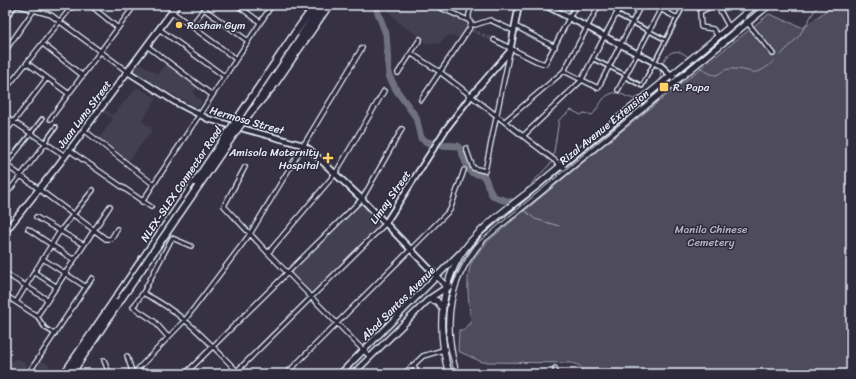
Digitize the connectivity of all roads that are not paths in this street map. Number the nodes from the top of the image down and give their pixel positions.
1 (16, 5) edge
2 (73, 5) edge
3 (90, 5) edge
4 (125, 5) edge
5 (135, 5) edge
6 (167, 5) edge
7 (177, 5) edge
8 (236, 5) edge
9 (272, 5) edge
10 (315, 5) edge
11 (322, 5) edge
12 (329, 5) edge
13 (434, 5) edge
14 (473, 5) edge
15 (519, 5) edge
16 (545, 5) edge
17 (576, 5) edge
18 (599, 5) edge
19 (621, 5) edge
20 (642, 5) edge
21 (654, 5) edge
22 (684, 5) edge
23 (715, 5) edge
24 (755, 5) edge
25 (769, 5) edge
26 (206, 7) edge
27 (552, 7) edge
28 (662, 7) edge
29 (34, 10) junction
30 (131, 10) junction
31 (173, 11) junction
32 (616, 14) junction
33 (742, 16) junction
34 (570, 18) junction
35 (678, 18) junction
36 (5, 20) edge
37 (468, 20) junction
38 (60, 21) junction
39 (260, 22) junction
40 (632, 22) junction
41 (748, 23) junction
42 (471, 24) junction
43 (192, 26) junction
44 (587, 27) junction
45 (729, 27) junction
46 (118, 28) junction
47 (159, 29) junction
48 (515, 29) junction
49 (650, 31) junction
50 (604, 36) junction
51 (718, 36) junction
52 (420, 39) dead end
53 (494, 40) tunnel mouth
54 (666, 40) junction
55 (248, 41) junction
56 (43, 44) junction
57 (621, 45) junction
58 (146, 46) junction
59 (555, 47) junction
60 (362, 48) dead end
61 (5, 50) edge
62 (511, 50) junction
63 (102, 51) junction
64 (412, 54) junction
65 (638, 54) junction
66 (773, 54) dead end
67 (236, 59) junction
68 (593, 59) junction
69 (654, 62) junction
70 (27, 63) junction
71 (609, 67) junction
72 (128, 72) junction
73 (440, 72) junction
74 (564, 72) junction
75 (398, 73) dead end
76 (671, 75) junction
77 (83, 76) junction
78 (224, 76) junction
79 (626, 76) junction
80 (47, 78) junction
81 (581, 81) junction
82 (677, 81) junction
83 (5, 90) edge
84 (618, 90) dead end
85 (384, 91) dead end
86 (69, 94) junction
87 (212, 95) junction
88 (471, 96) junction
89 (421, 100) dead end
90 (199, 115) junction
91 (5, 116) edge
92 (497, 116) junction
93 (42, 119) dead end
94 (50, 119) dead end
95 (243, 121) junction
96 (505, 121) junction
97 (14, 122) junction
98 (56, 127) dead end
99 (84, 130) junction
100 (402, 130) dead end
101 (5, 133) edge
102 (31, 134) junction
103 (523, 136) junction
104 (45, 143) junction
105 (303, 145) junction
106 (20, 147) joint
107 (466, 148) dead end
108 (70, 150) junction
109 (65, 156) junction
110 (558, 163) junction
111 (5, 165) edge
112 (245, 167) dead end
113 (464, 170) dead end
114 (567, 170) junction
115 (335, 174) junction
116 (20, 175) junction
117 (153, 184) junction
118 (39, 190) junction
119 (93, 190) dead end
120 (5, 196) edge
121 (362, 199) junction
122 (142, 202) junction
123 (110, 206) dead end
124 (151, 207) dead end
125 (72, 215) junction
126 (36, 217) dead end
127 (385, 224) junction
128 (7, 226) edge
129 (28, 229) dead end
130 (117, 229) dead end
131 (60, 231) junction
132 (93, 231) junction
133 (5, 232) edge
134 (250, 234) junction
135 (468, 244) junction
136 (84, 245) junction
137 (52, 246) junction
138 (191, 246) dead end
139 (411, 250) junction
140 (268, 253) junction
141 (43, 259) junction
142 (74, 260) junction
143 (34, 272) junction
144 (287, 272) junction
145 (5, 273) edge
146 (65, 274) junction
147 (438, 276) junction
148 (92, 278) dead end
149 (26, 286) junction
150 (447, 286) junction
151 (57, 287) junction
152 (86, 287) junction
153 (454, 287) junction
154 (143, 293) junction
155 (5, 295) edge
156 (311, 297) junction
157 (428, 299) junction
158 (48, 300) junction
159 (16, 302) junction
160 (442, 308) junction
161 (37, 316) junction
162 (185, 320) junction
163 (337, 323) junction
164 (55, 334) junction
165 (168, 337) junction
166 (212, 346) junction
167 (450, 348) junction
168 (442, 350) junction
169 (364, 351) junction
170 (127, 356) dead end
171 (370, 357) junction
172 (104, 360) dead end
173 (414, 365) junction
174 (555, 368) dead end
175 (237, 373) edge
176 (530, 373) edge
177 (28, 374) edge
178 (64, 374) edge
179 (71, 374) edge
180 (108, 374) edge
181 (133, 374) edge
182 (185, 374) edge
183 (286, 374) edge
184 (340, 374) edge
185 (353, 374) edge
186 (404, 374) edge
187 (417, 374) edge
188 (450, 374) edge
189 (456, 374) edge
190 (471, 374) edge
191 (476, 374) edge
192 (521, 374) edge
193 (556, 374) edge

1 - 29 street, Hermosa Street
1 - 36 street
2 - 38 street
3 - 46 street
4 - 30 street
5 - 30 street
6 - 31 street
7 - 31 main road, Juan Luna Street
8 - 39 street
9 - 39 street
10 - 178 highway, NLEX-SLEX Connector Road, bridge
11 - 95 highway, NLEX-SLEX Connector Road
12 - 95 highway
13 - 37 street
14 - 37 street
15 - 48 street
16 - 27 street
17 - 34 street
18 - 44 street
19 - 32 street
20 - 40 street
21 - 28 street
22 - 35 street
23 - 45 street
23 - 51 street
24 - 33 main road, Rizal Avenue Extension
25 - 41 main road, Rizal Avenue Extension
26 - 43 street
26 - 55 street
27 - 34 street
28 - 35 street
28 - 49 street
29 - 38 street, Hermosa Street
29 - 61 street
30 - 46 street
31 - 43 street
31 - 47 main road, Juan Luna Street
32 - 40 street
32 - 50 street
33 - 41 street
33 - 45 main road, Rizal Avenue Extension
34 - 44 street
34 - 59 street
35 - 54 street
37 - 42 street
38 - 56 street
38 - 63 street, Hermosa Street
39 - 55 street
40 - 49 street
40 - 57 street
41 - 66 street
41 - 82 main road, Rizal Avenue Extension
42 - 48 street
42 - 73 street
43 - 67 street
44 - 50 street
44 - 74 street
45 - 51 main road, Rizal Avenue Extension
46 - 63 street
47 - 58 main road, Juan Luna Street
47 - 78 street
48 - 59 street
48 - 62 street
49 - 54 street
49 - 65 street
50 - 57 street
50 - 68 street
51 - 76 main road, Rizal Avenue Extension
52 - 64 street
53 - 62 street
54 - 69 street
55 - 67 street
56 - 70 street
56 - 77 street
57 - 65 street
57 - 71 street
58 - 72 main road, Juan Luna Street
58 - 87 street
59 - 62 street
60 - 105 street
62 - 88 street, Limay Street
62 - 92 street
63 - 72 street, Hermosa Street
63 - 77 street
64 - 73 street
64 - 75 street
65 - 69 street
65 - 79 street
67 - 78 street
68 - 71 street
68 - 81 street
69 - 76 street
69 - 79 street
70 - 80 street
70 - 83 street
71 - 79 street
71 - 81 street
72 - 90 street, Hermosa Street
72 - 99 main road, Juan Luna Street
73 - 88 street
73 - 89 street
74 - 81 street
74 - 96 street
76 - 82 street
76 - 110 main road, Rizal Avenue Extension
77 - 86 street
78 - 87 street
79 - 84 street
80 - 86 street
80 - 97 street
81 - 103 street
82 - 114 main road, Rizal Avenue Extension
85 - 115 street
86 - 94 street
87 - 90 street
88 - 92 street
88 - 127 street, Limay Street
90 - 105 street, Hermosa Street
90 - 117 street
91 - 97 street
92 - 96 street
92 - 107 street
93 - 102 street
95 - 179 highway, NLEX-SLEX Connector Road, bridge
96 - 103 street
97 - 101 street
97 - 102 street
98 - 104 street
99 - 108 main road, Juan Luna Street
99 - 117 street
100 - 121 street
102 - 104 street
102 - 106 street
103 - 110 street
104 - 109 street
104 - 116 street
105 - 115 street, Hermosa Street
105 - 134 street
106 - 111 street
108 - 109 main road, Juan Luna Street
108 - 122 street
109 - 118 main road, Juan Luna Street
110 - 114 street
110 - 135 main road, Rizal Avenue Extension
111 - 116 street
112 - 134 street
113 - 139 street
114 - 153 main road, Rizal Avenue Extension
115 - 121 street, Hermosa Street
115 - 140 street
116 - 118 street
116 - 120 street
117 - 122 street
118 - 125 street
118 - 128 main road, Juan Luna Street
119 - 125 street
121 - 127 street, Hermosa Street
121 - 144 street
122 - 124 street
123 - 132 street
125 - 131 street
125 - 132 street
126 - 131 street
127 - 139 street, Hermosa Street
127 - 156 street, Limay Street
128 - 133 main road, Juan Luna Street
129 - 137 street
130 - 132 street
131 - 136 street
131 - 137 street
132 - 136 street
134 - 140 street
134 - 162 street
135 - 147 main road, Abad Santos Avenue
135 - 150 main road, Rizal Avenue Extension
136 - 142 street
137 - 141 street
137 - 142 street
138 - 154 street
139 - 147 street, Hermosa Street
139 - 163 street
140 - 144 street
141 - 143 street
141 - 146 street
142 - 146 street
143 - 149 street
143 - 151 street
144 - 156 street
144 - 166 street
145 - 149 street
146 - 151 street
146 - 152 street
147 - 150 street, Hermosa Street
147 - 169 main road, Abad Santos Avenue
148 - 152 street
149 - 158 street
149 - 159 street
150 - 153 main road, Abad Santos Avenue
150 - 157 main road, Abad Santos Avenue
150 - 160 main road, Rizal Avenue Extension
151 - 158 street
152 - 164 street
153 - 167 main road, Rizal Avenue Extension
154 - 162 street
154 - 165 street
155 - 159 street
156 - 163 street
156 - 175 street, Limay Street
157 - 160 main road
157 - 171 main road, Abad Santos Avenue
158 - 161 street
159 - 161 street
160 - 168 main road, Rizal Avenue Extension
161 - 164 street
162 - 165 street
162 - 166 street
163 - 169 street
163 - 183 street
164 - 177 street
165 - 181 street
166 - 175 street
166 - 182 street
167 - 168 street
167 - 189 main road, Rizal Avenue Extension
168 - 173 street
168 - 188 main road, Rizal Avenue Extension
169 - 171 street
169 - 184 main road, Abad Santos Avenue
170 - 181 street
171 - 185 main road, Abad Santos Avenue
172 - 180 street
173 - 186 street
173 - 187 street
174 - 193 street
176 - 192 street
190 - 191 street

